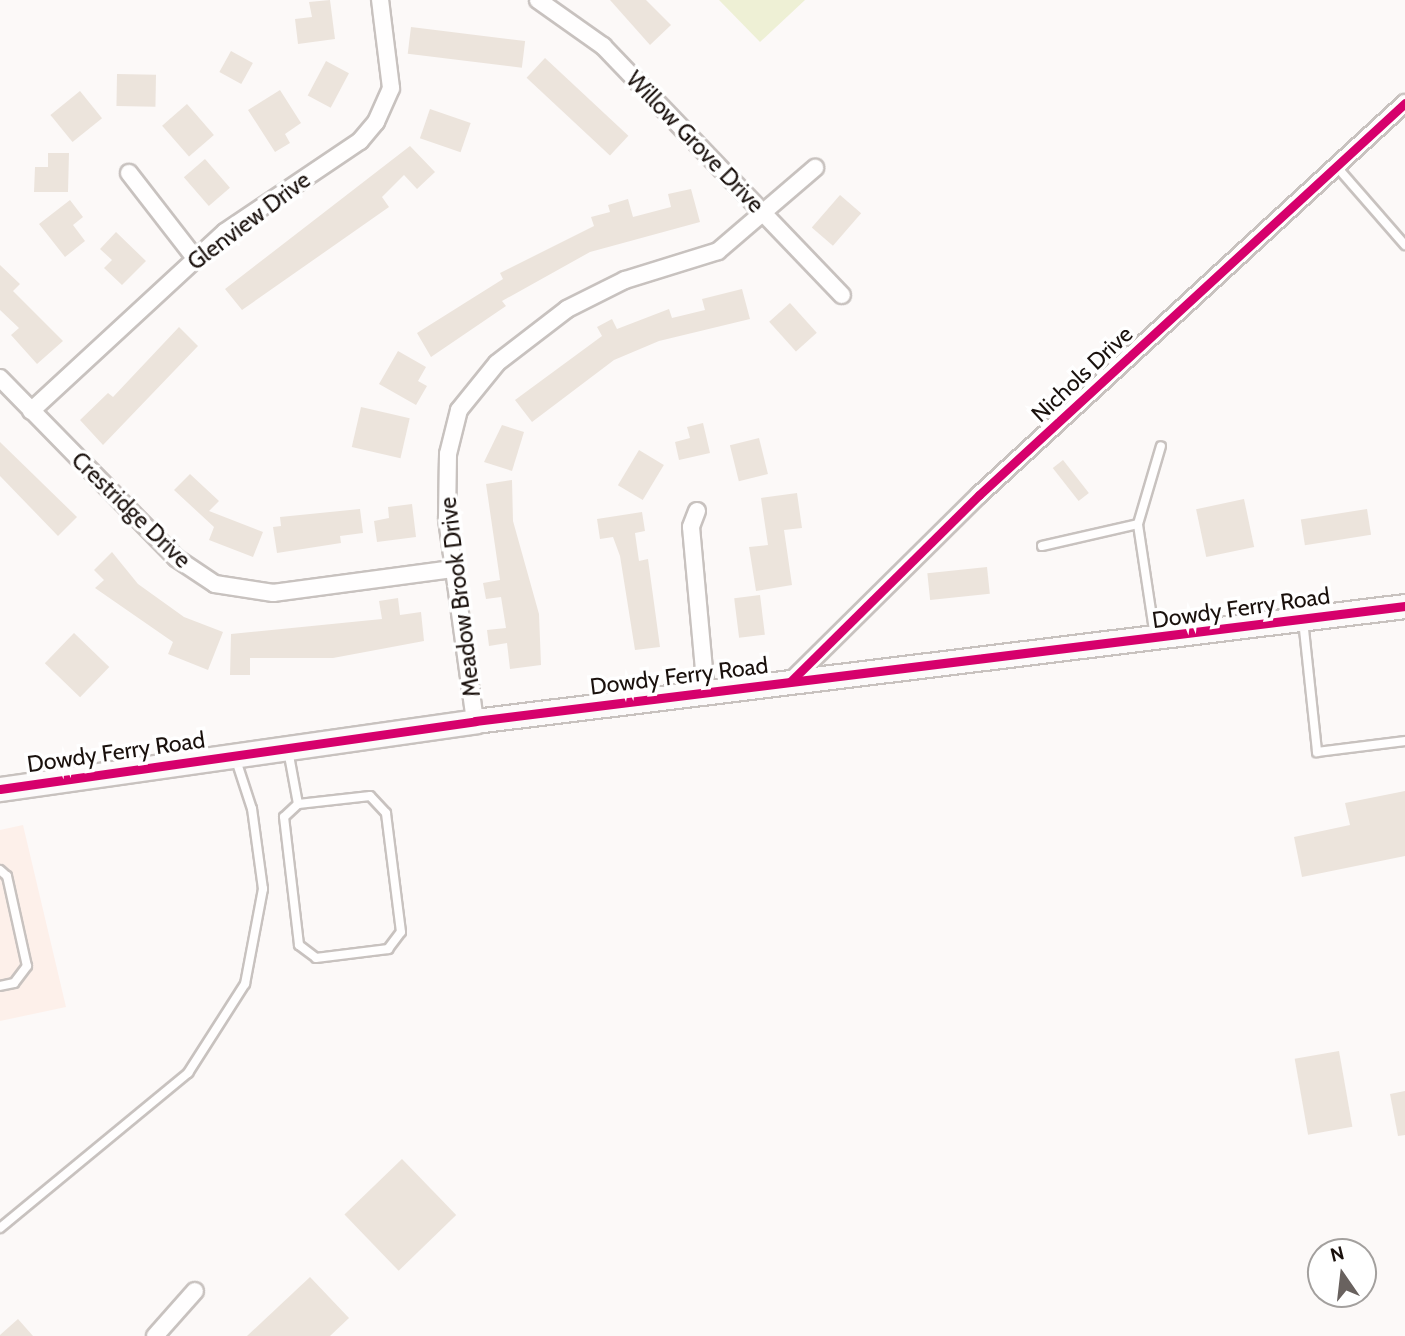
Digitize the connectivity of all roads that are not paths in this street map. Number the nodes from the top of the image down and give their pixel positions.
1 (380, 0) edge
2 (538, 0) edge
3 (1405, 103) edge
4 (1336, 166) junction
5 (815, 168) dead end
6 (129, 173) dead end
7 (764, 212) junction
8 (1405, 245) edge
9 (195, 258) junction
10 (842, 295) dead end
11 (0, 378) edge
12 (31, 411) junction
13 (1161, 446) dead end
14 (697, 512) dead end
15 (1138, 524) junction
16 (1042, 546) dead end
17 (454, 569) junction
18 (1405, 606) edge
19 (1303, 620) junction
20 (1155, 639) junction
21 (791, 681) junction
22 (706, 692) junction
23 (475, 721) junction
24 (1405, 741) edge
25 (288, 748) junction
26 (234, 755) junction
27 (0, 789) edge
28 (298, 804) junction
29 (0, 870) edge
30 (0, 986) edge
31 (0, 1228) edge
32 (195, 1291) dead end
33 (155, 1336) edge

1 - 9 street, Glenview Drive
2 - 7 street, Willow Grove Drive
3 - 4 street, Nichols Drive
4 - 8 lane
4 - 21 street, Nichols Drive
5 - 7 street, Meadow Brook Drive
6 - 9 street
7 - 10 street, Willow Grove Drive
7 - 17 street, Meadow Brook Drive
9 - 12 street, Glenview Drive
11 - 12 street, Crestridge Drive
12 - 17 street, Crestridge Drive
13 - 15 lane
14 - 22 street
15 - 16 lane
15 - 20 lane
17 - 23 street, Meadow Brook Drive
18 - 19 street, Dowdy Ferry Road
19 - 20 street, Dowdy Ferry Road
19 - 24 lane
20 - 21 street, Dowdy Ferry Road
21 - 22 street, Dowdy Ferry Road
22 - 23 street, Dowdy Ferry Road
23 - 25 street, Dowdy Ferry Road
25 - 26 street, Dowdy Ferry Road
25 - 28 lane
26 - 27 street, Dowdy Ferry Road
26 - 31 lane
28 - 28 lane
29 - 30 lane
32 - 33 street

